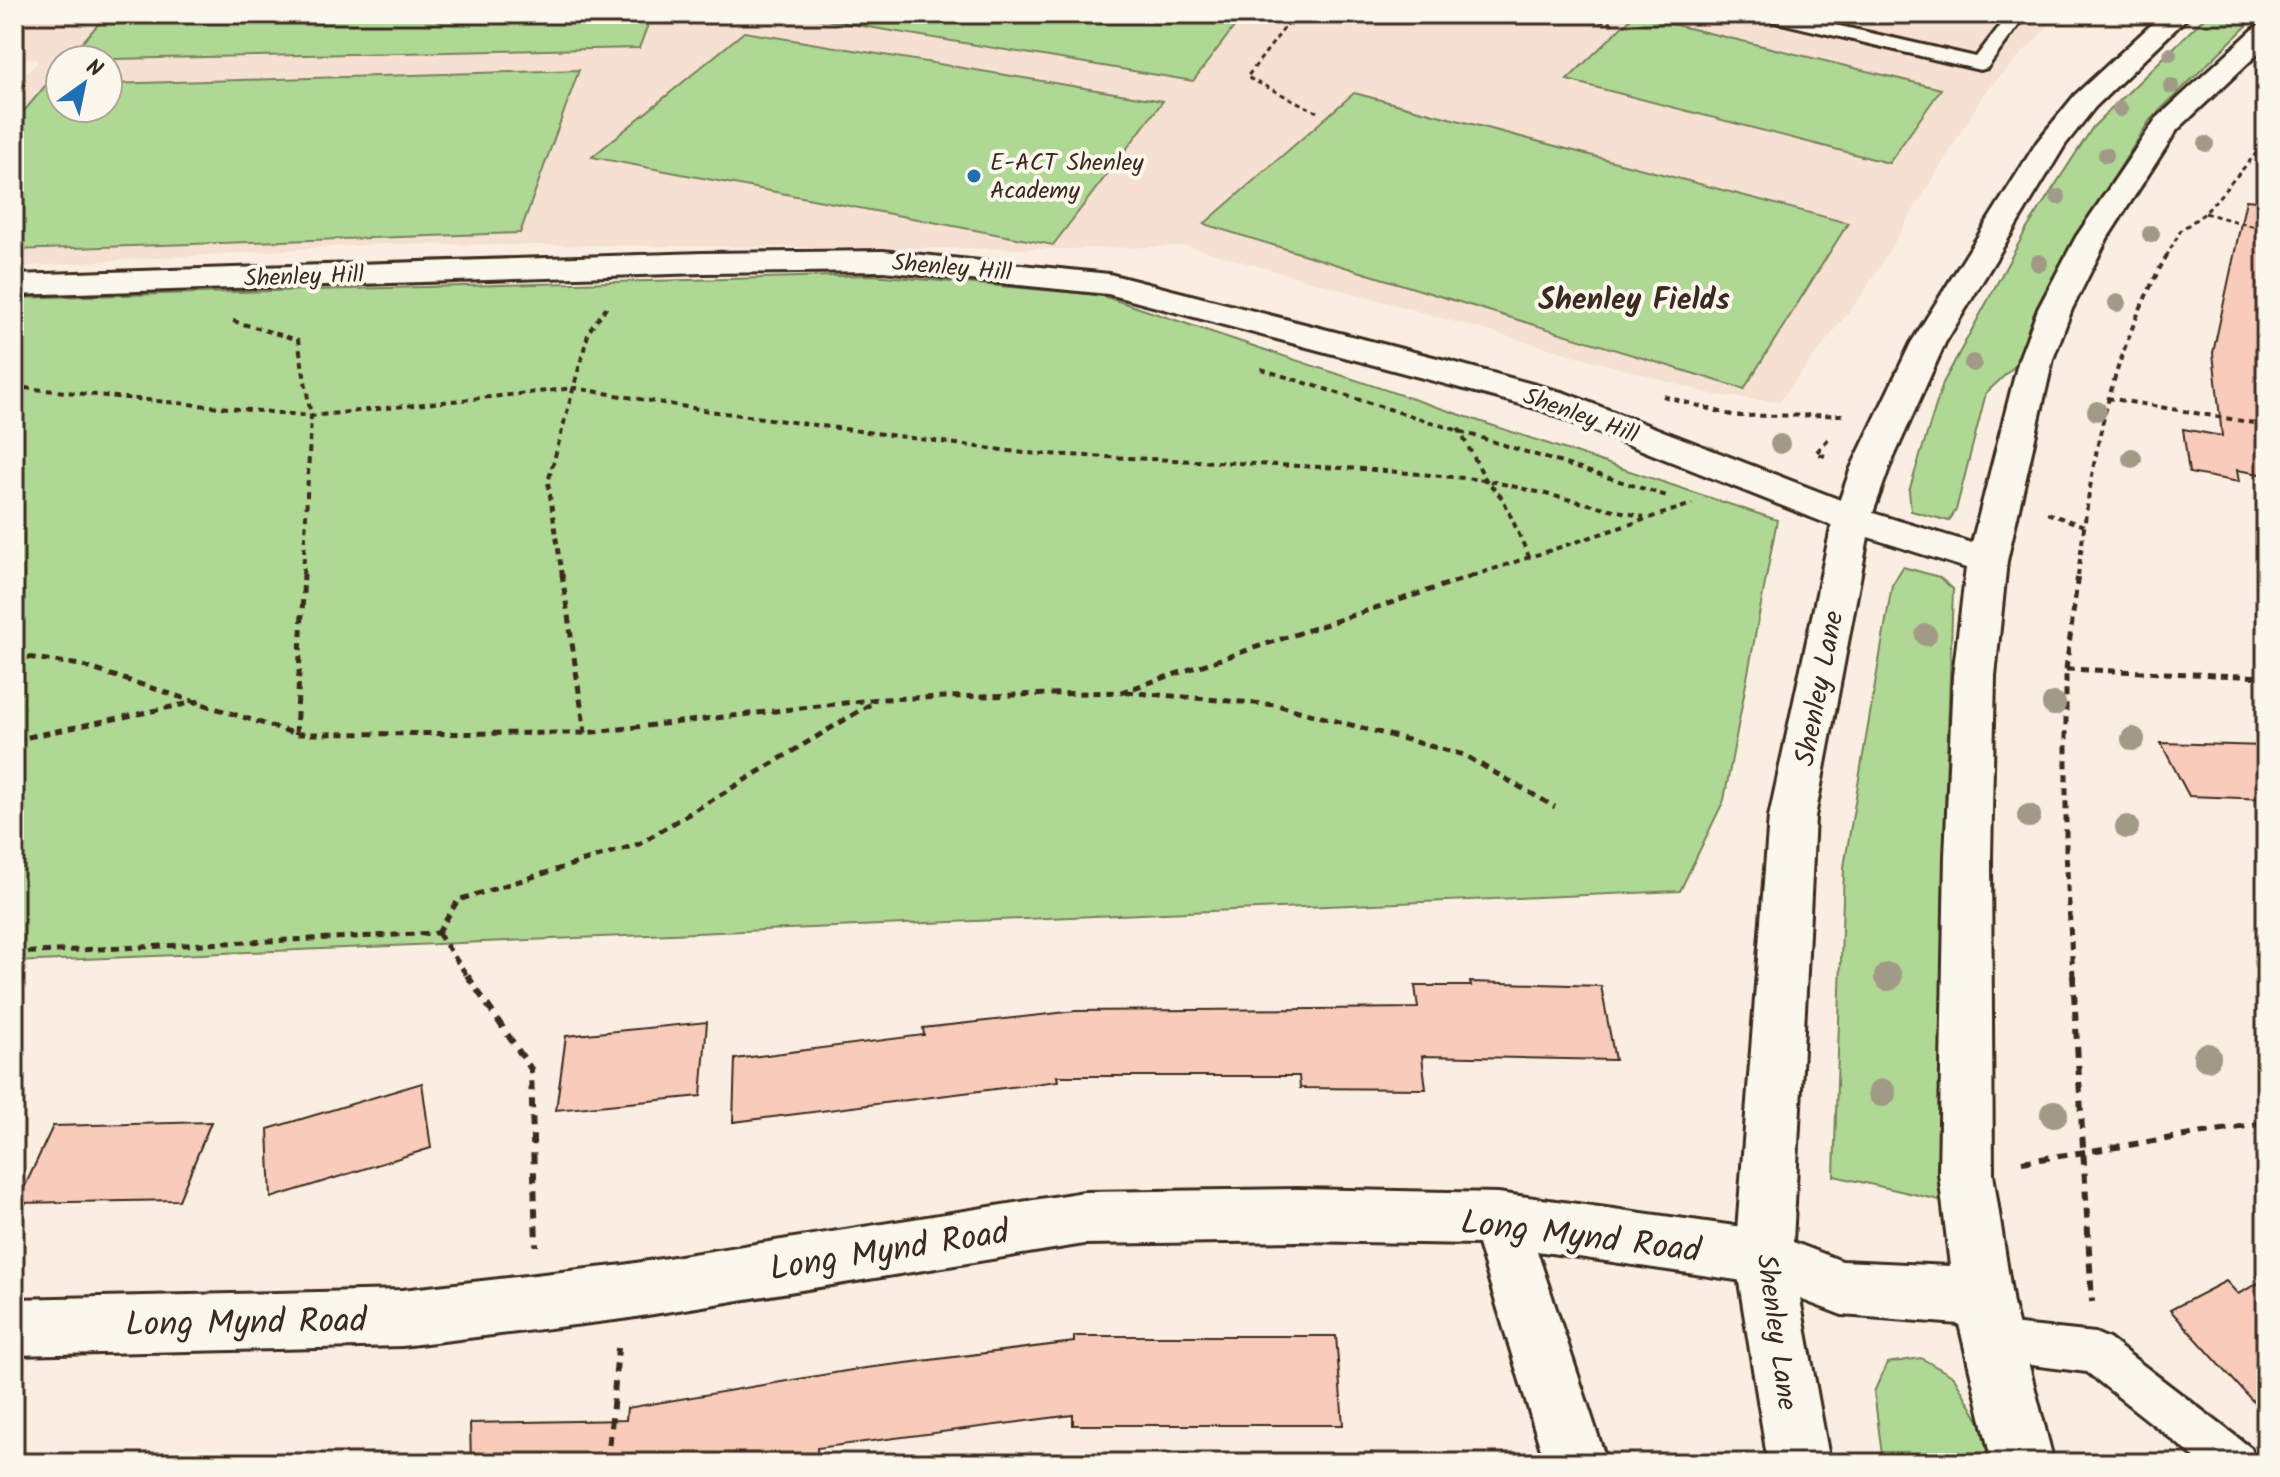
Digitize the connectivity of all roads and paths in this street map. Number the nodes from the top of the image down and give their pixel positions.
1 (1295, 14) edge
2 (1394, 14) edge
3 (1431, 14) edge
4 (1537, 14) edge
5 (1764, 14) edge
6 (2018, 14) edge
7 (2168, 16) edge
8 (1615, 24) dead end
9 (2266, 32) edge
10 (1317, 112) dead end
11 (2266, 142) edge
12 (2205, 213) junction
13 (2266, 230) edge
14 (14, 285) edge
15 (616, 294) dead end
16 (231, 320) dead end
17 (1259, 369) dead end
18 (14, 387) edge
19 (575, 388) junction
20 (2107, 398) junction
21 (311, 416) junction
22 (2266, 425) edge
23 (1458, 428) junction
24 (1486, 480) junction
25 (1645, 517) junction
26 (1852, 519) junction
27 (1530, 559) junction
28 (1987, 561) junction
29 (14, 655) edge
30 (2066, 669) junction
31 (2266, 677) edge
32 (1121, 692) junction
33 (879, 699) junction
34 (201, 701) junction
35 (585, 733) junction
36 (296, 734) junction
37 (14, 740) edge
38 (1555, 807) dead end
39 (438, 933) junction
40 (14, 953) edge
41 (2266, 1123) edge
42 (2081, 1150) junction
43 (1498, 1219) junction
44 (1764, 1257) junction
45 (623, 1292) junction
46 (537, 1303) junction
47 (1988, 1322) junction
48 (14, 1327) edge
49 (2095, 1353) junction
50 (608, 1463) edge
51 (1576, 1463) edge
52 (1799, 1463) edge
53 (2023, 1463) edge
54 (2236, 1463) edge

1 - 10 path
2 - 3 path
4 - 8 path
5 - 6 lane
7 - 26 main road, Shenley Lane
9 - 28 main road
11 - 12 path
12 - 13 path
12 - 20 path
14 - 26 main road, Shenley Hill
15 - 19 path
16 - 21 path
17 - 23 path
18 - 21 path
19 - 21 path
19 - 24 path
19 - 35 path
20 - 22 path
20 - 30 path
21 - 36 path
23 - 24 path
23 - 25 path
24 - 25 path
24 - 27 path
25 - 27 path
26 - 28 main road, Shenley Hill
26 - 44 main road, Shenley Lane
27 - 32 path
28 - 47 main road
29 - 34 path
30 - 31 path
30 - 42 path
32 - 33 path
32 - 38 path
33 - 35 path
33 - 39 path
34 - 36 path
34 - 37 path
35 - 36 path
39 - 40 path
39 - 46 path
41 - 42 path
42 - 49 path
43 - 44 main road, Long Mynd Road
43 - 45 main road, Long Mynd Road
43 - 51 main road
44 - 47 main road, Long Mynd Road
44 - 52 main road, Shenley Lane
45 - 46 main road, Long Mynd Road
45 - 50 path
46 - 48 main road, Long Mynd Road
47 - 49 lane
47 - 53 main road
49 - 54 lane

